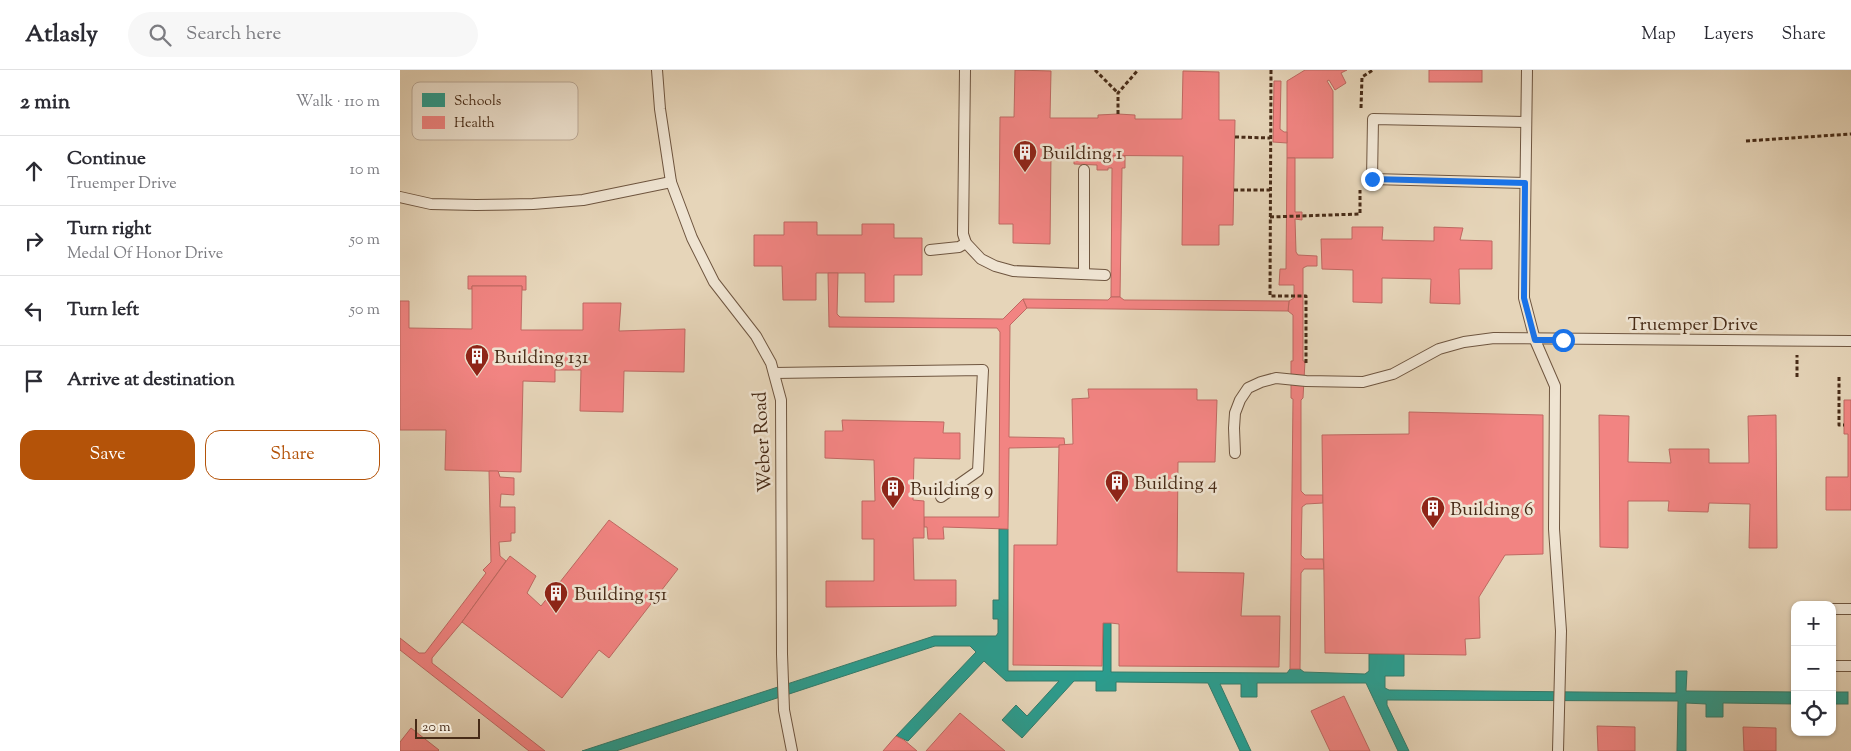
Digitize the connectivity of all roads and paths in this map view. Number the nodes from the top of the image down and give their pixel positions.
1 (657, 70) edge
2 (965, 70) edge
3 (1095, 70) edge
4 (1138, 70) edge
5 (1271, 70) edge
6 (1527, 70) edge
7 (1118, 93) junction
8 (1118, 114) dead end
9 (1526, 122) junction
10 (1851, 134) edge
11 (1234, 138) dead end
12 (1270, 138) junction
13 (1746, 142) dead end
14 (1084, 170) dead end
15 (670, 182) junction
16 (1525, 183) junction
17 (1234, 190) dead end
18 (1270, 190) junction
19 (400, 197) edge
20 (1360, 214) dead end
21 (1270, 217) junction
22 (966, 243) junction
23 (930, 250) dead end
24 (1084, 274) junction
25 (1105, 275) dead end
26 (1535, 340) junction
27 (1851, 341) edge
28 (1798, 352) dead end
29 (1306, 370) dead end
30 (774, 373) junction
31 (1797, 377) dead end
32 (1839, 377) dead end
33 (1844, 425) dead end
34 (1234, 453) dead end
35 (941, 497) dead end
36 (1836, 609) edge
37 (1851, 609) edge
38 (1836, 666) edge
39 (1851, 666) edge
40 (792, 751) edge
41 (1558, 751) edge

1 - 15 lane, Weber Road
2 - 22 lane
3 - 7 path
4 - 7 path
5 - 12 path
6 - 9 lane
7 - 8 path
9 - 16 lane
9 - 16 lane
10 - 13 path
11 - 12 path
12 - 18 path
14 - 24 lane
15 - 19 lane
15 - 30 lane, Weber Road
16 - 26 lane
17 - 18 path
18 - 21 path
20 - 21 path
21 - 29 path
22 - 23 lane
22 - 24 lane
24 - 25 lane
26 - 27 lane, Truemper Drive
26 - 34 lane, Truemper Drive
26 - 41 lane
28 - 31 path
30 - 35 lane
30 - 40 lane, Weber Road
32 - 33 path
36 - 37 lane
38 - 39 lane

